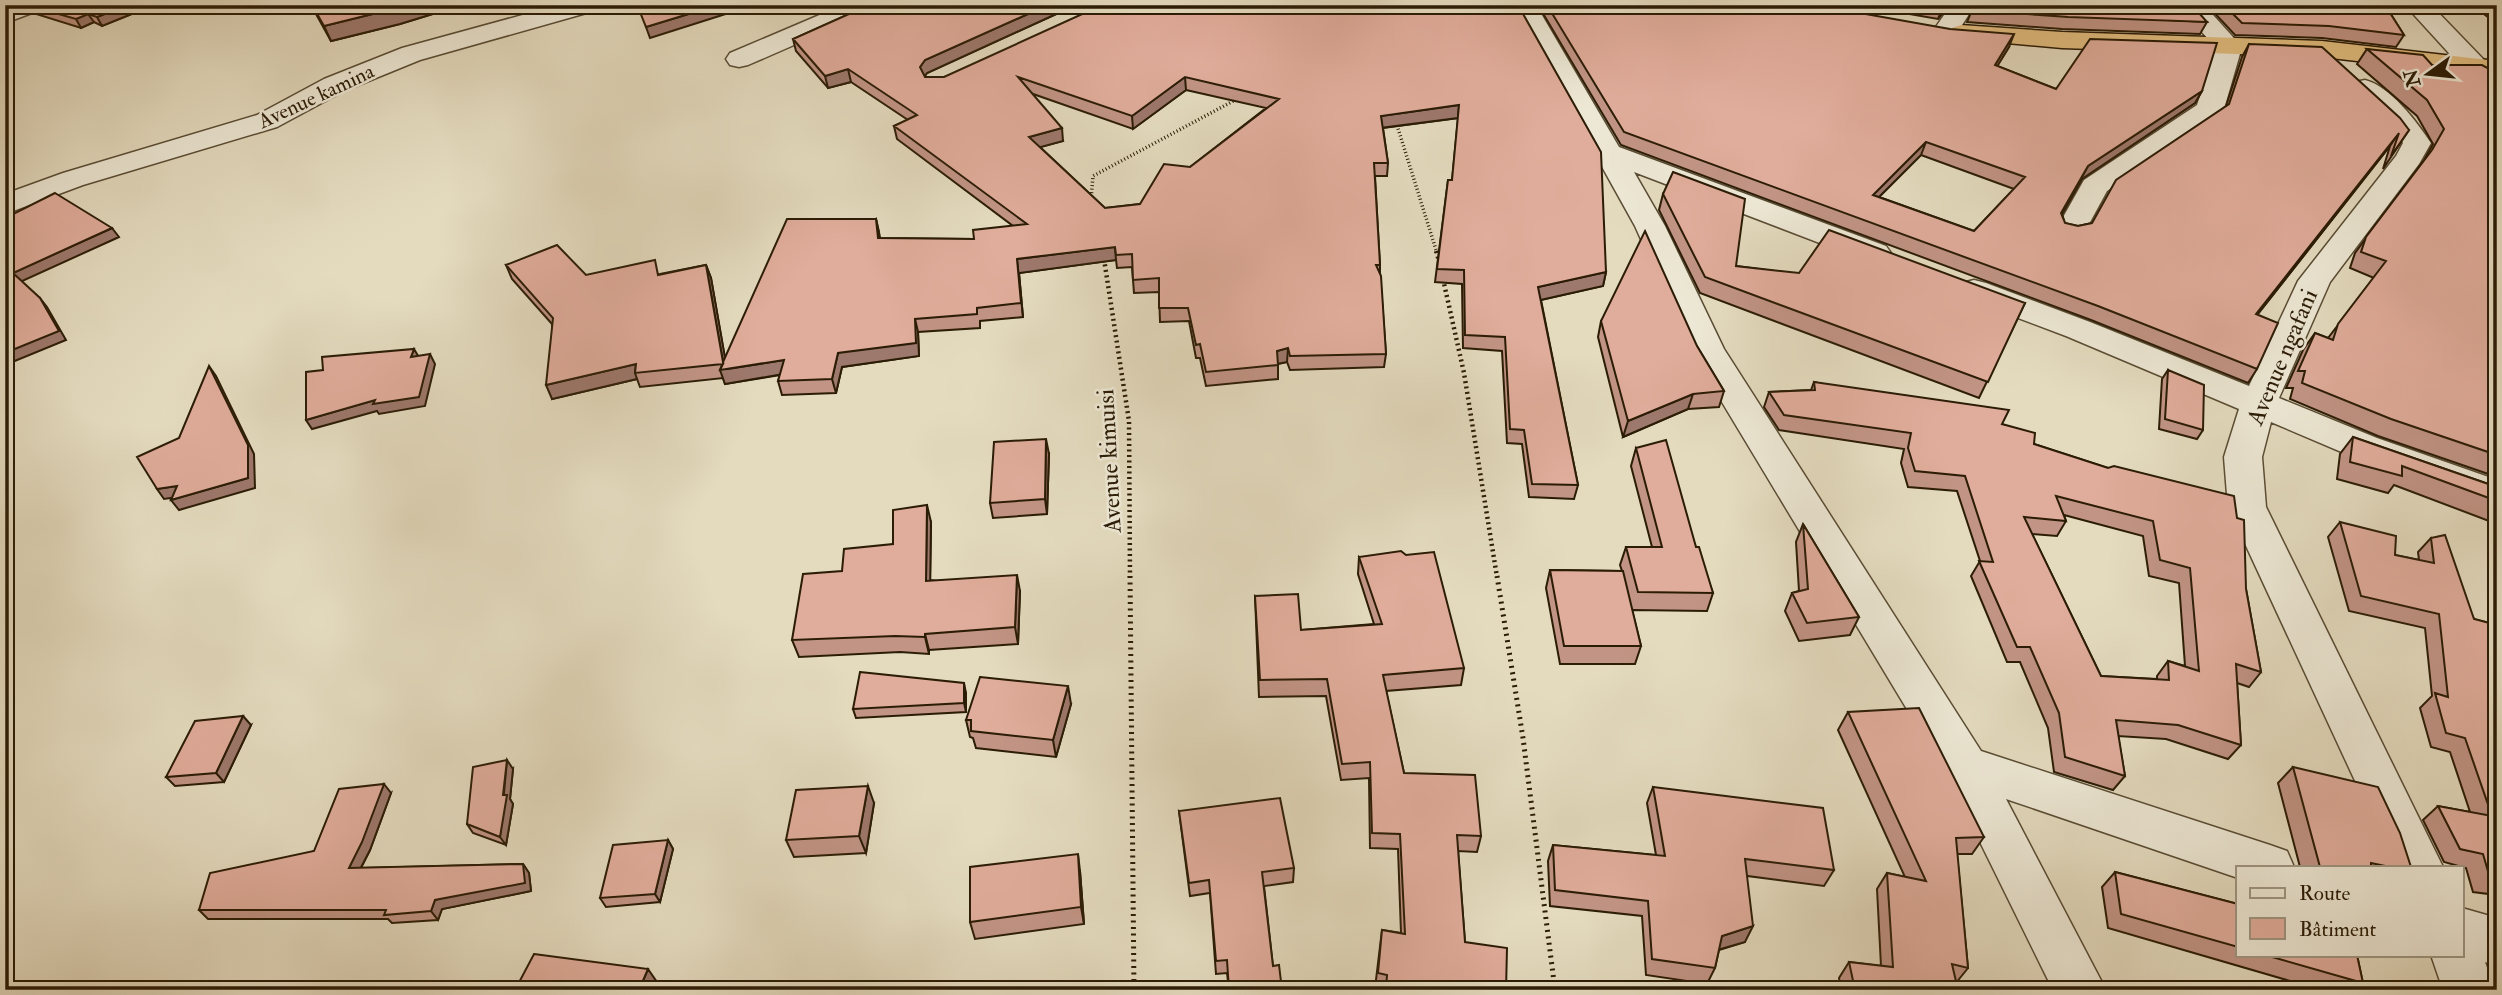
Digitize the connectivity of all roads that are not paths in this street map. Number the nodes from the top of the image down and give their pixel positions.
1 (31, 5) edge
2 (587, 5) edge
3 (865, 5) edge
4 (1524, 5) edge
5 (1964, 5) edge
6 (2190, 5) edge
7 (2417, 5) edge
8 (5, 16) edge
9 (1920, 27) edge
10 (1946, 31) junction
11 (2229, 47) junction
12 (2322, 49) junction
13 (739, 59) dead end
14 (2487, 69) edge
15 (1611, 153) junction
16 (5, 205) edge
17 (2072, 228) edge
18 (1909, 265) edge
19 (1948, 280) edge
20 (2258, 404) junction
21 (2497, 494) edge
22 (1965, 765) junction
23 (2267, 866) edge
24 (2419, 866) edge
25 (2464, 932) edge
26 (2497, 942) edge
27 (2457, 956) edge
28 (2080, 990) edge
29 (2469, 990) edge

1 - 8 street
2 - 16 street, Avenue kamina
3 - 13 street
4 - 15 street
5 - 10 street
6 - 11 street
7 - 14 street
9 - 10 highway
10 - 11 highway
11 - 12 highway
11 - 17 street
12 - 14 highway
12 - 20 street, Avenue ngafani
15 - 18 street
15 - 22 street
19 - 20 street
20 - 21 street
20 - 24 street, Avenue ngafani
22 - 23 street
22 - 28 street
25 - 26 street
27 - 29 street

